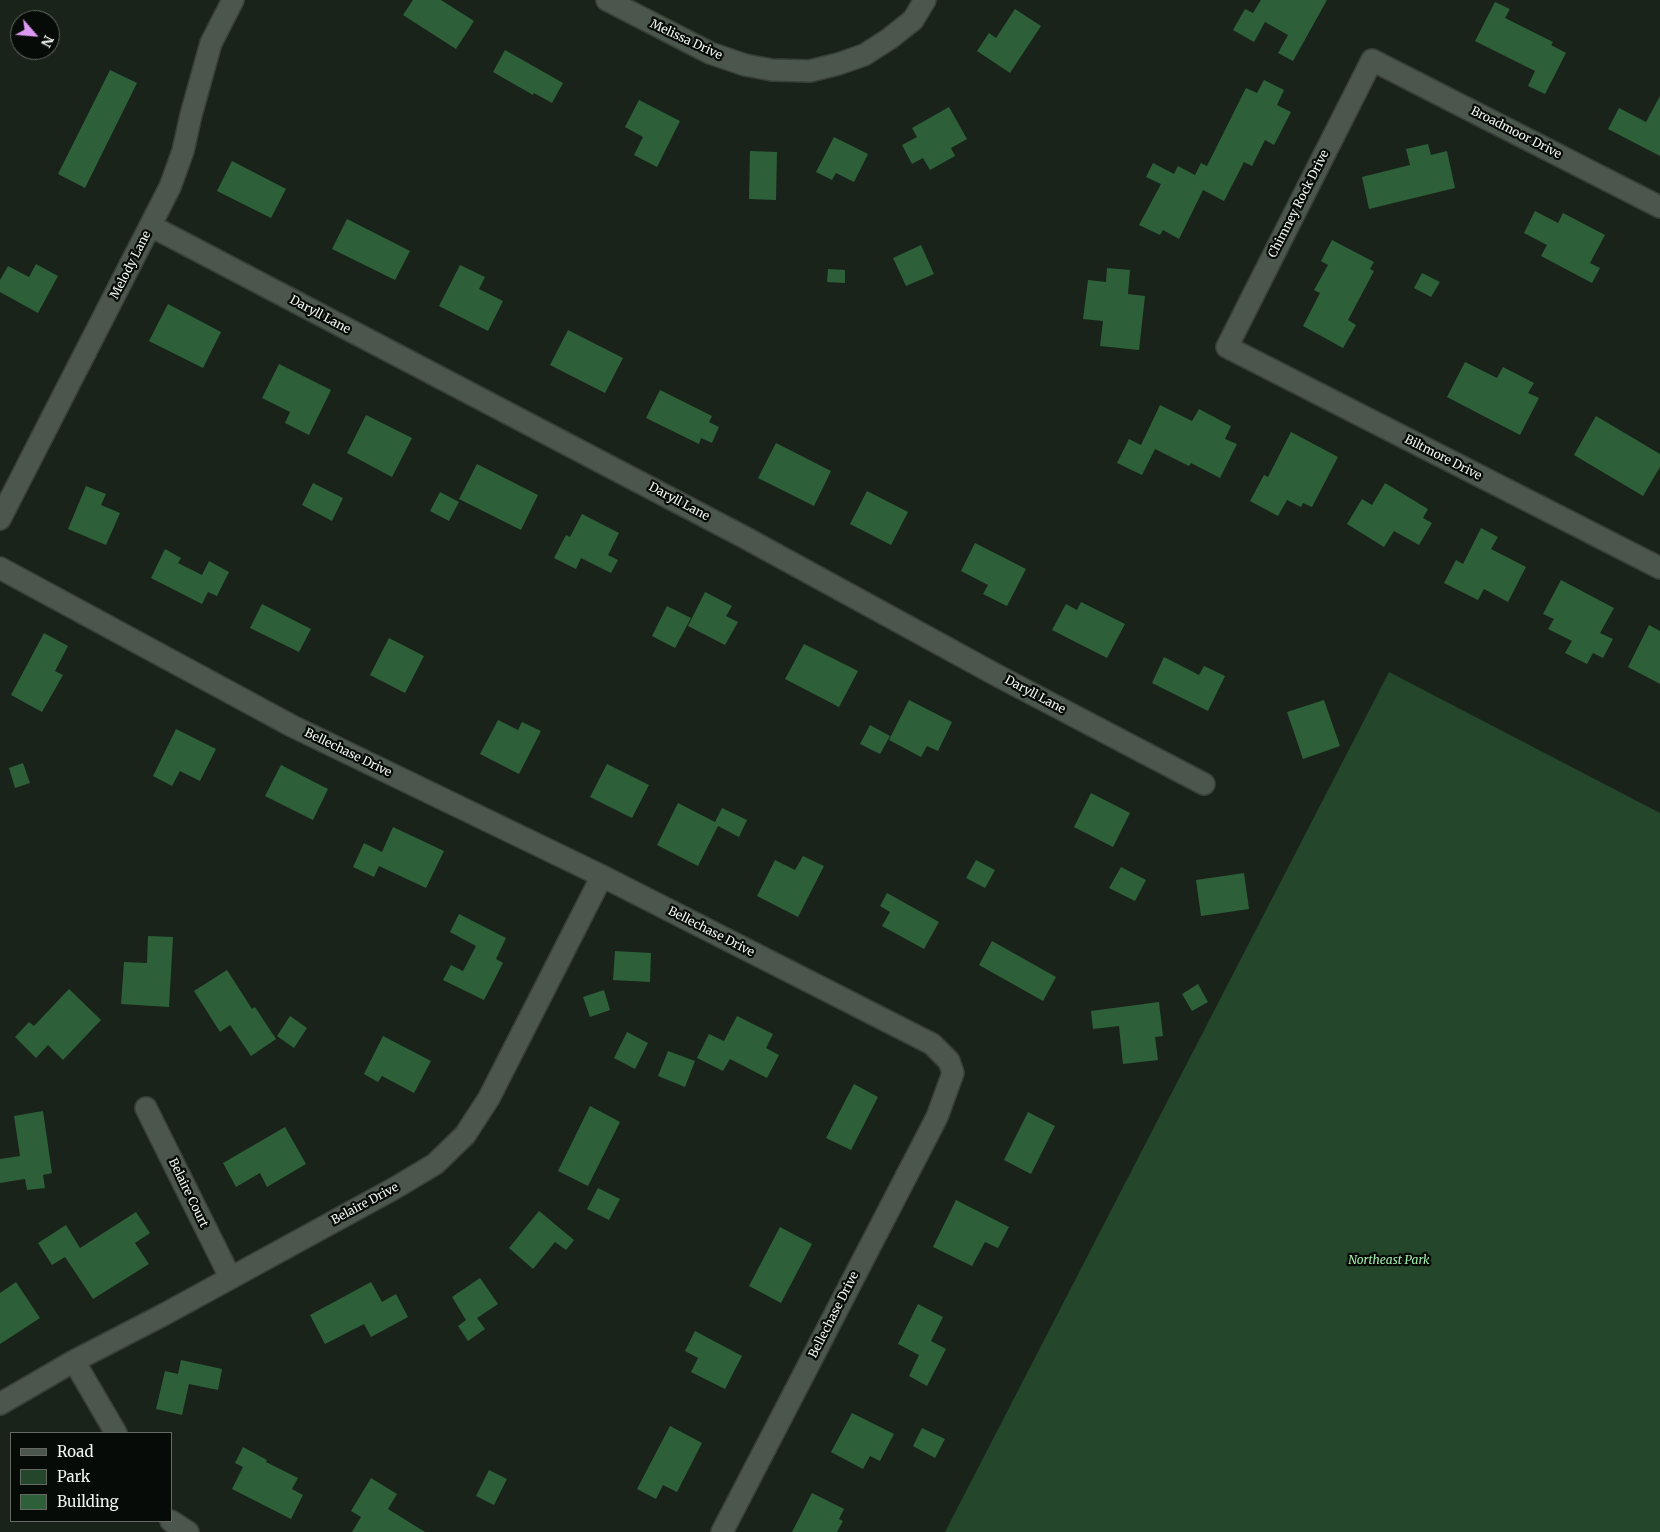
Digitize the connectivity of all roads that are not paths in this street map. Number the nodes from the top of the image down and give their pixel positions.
1 (233, 0) edge
2 (607, 0) edge
3 (924, 0) edge
4 (1372, 60) joint
5 (1660, 207) edge
6 (151, 226) junction
7 (1227, 347) joint
8 (0, 519) edge
9 (0, 568) edge
10 (1660, 568) edge
11 (1204, 784) dead end
12 (602, 876) junction
13 (146, 1108) dead end
14 (230, 1277) junction
15 (74, 1361) junction
16 (0, 1404) edge
17 (115, 1432) edge
18 (172, 1522) edge
19 (188, 1532) edge
20 (722, 1532) edge

1 - 6 street, Melody Lane
2 - 3 street, Melissa Drive
4 - 5 street, Broadmoor Drive
4 - 7 street, Chimney Rock Drive
6 - 8 street, Melody Lane
6 - 11 street, Daryll Lane
7 - 10 street, Biltmore Drive
9 - 12 street, Bellechase Drive
12 - 14 street, Belaire Drive
12 - 20 street, Bellechase Drive
13 - 14 street, Belaire Court
14 - 15 street, Belaire Drive
15 - 16 street, Belaire Drive
15 - 17 street
18 - 19 street

